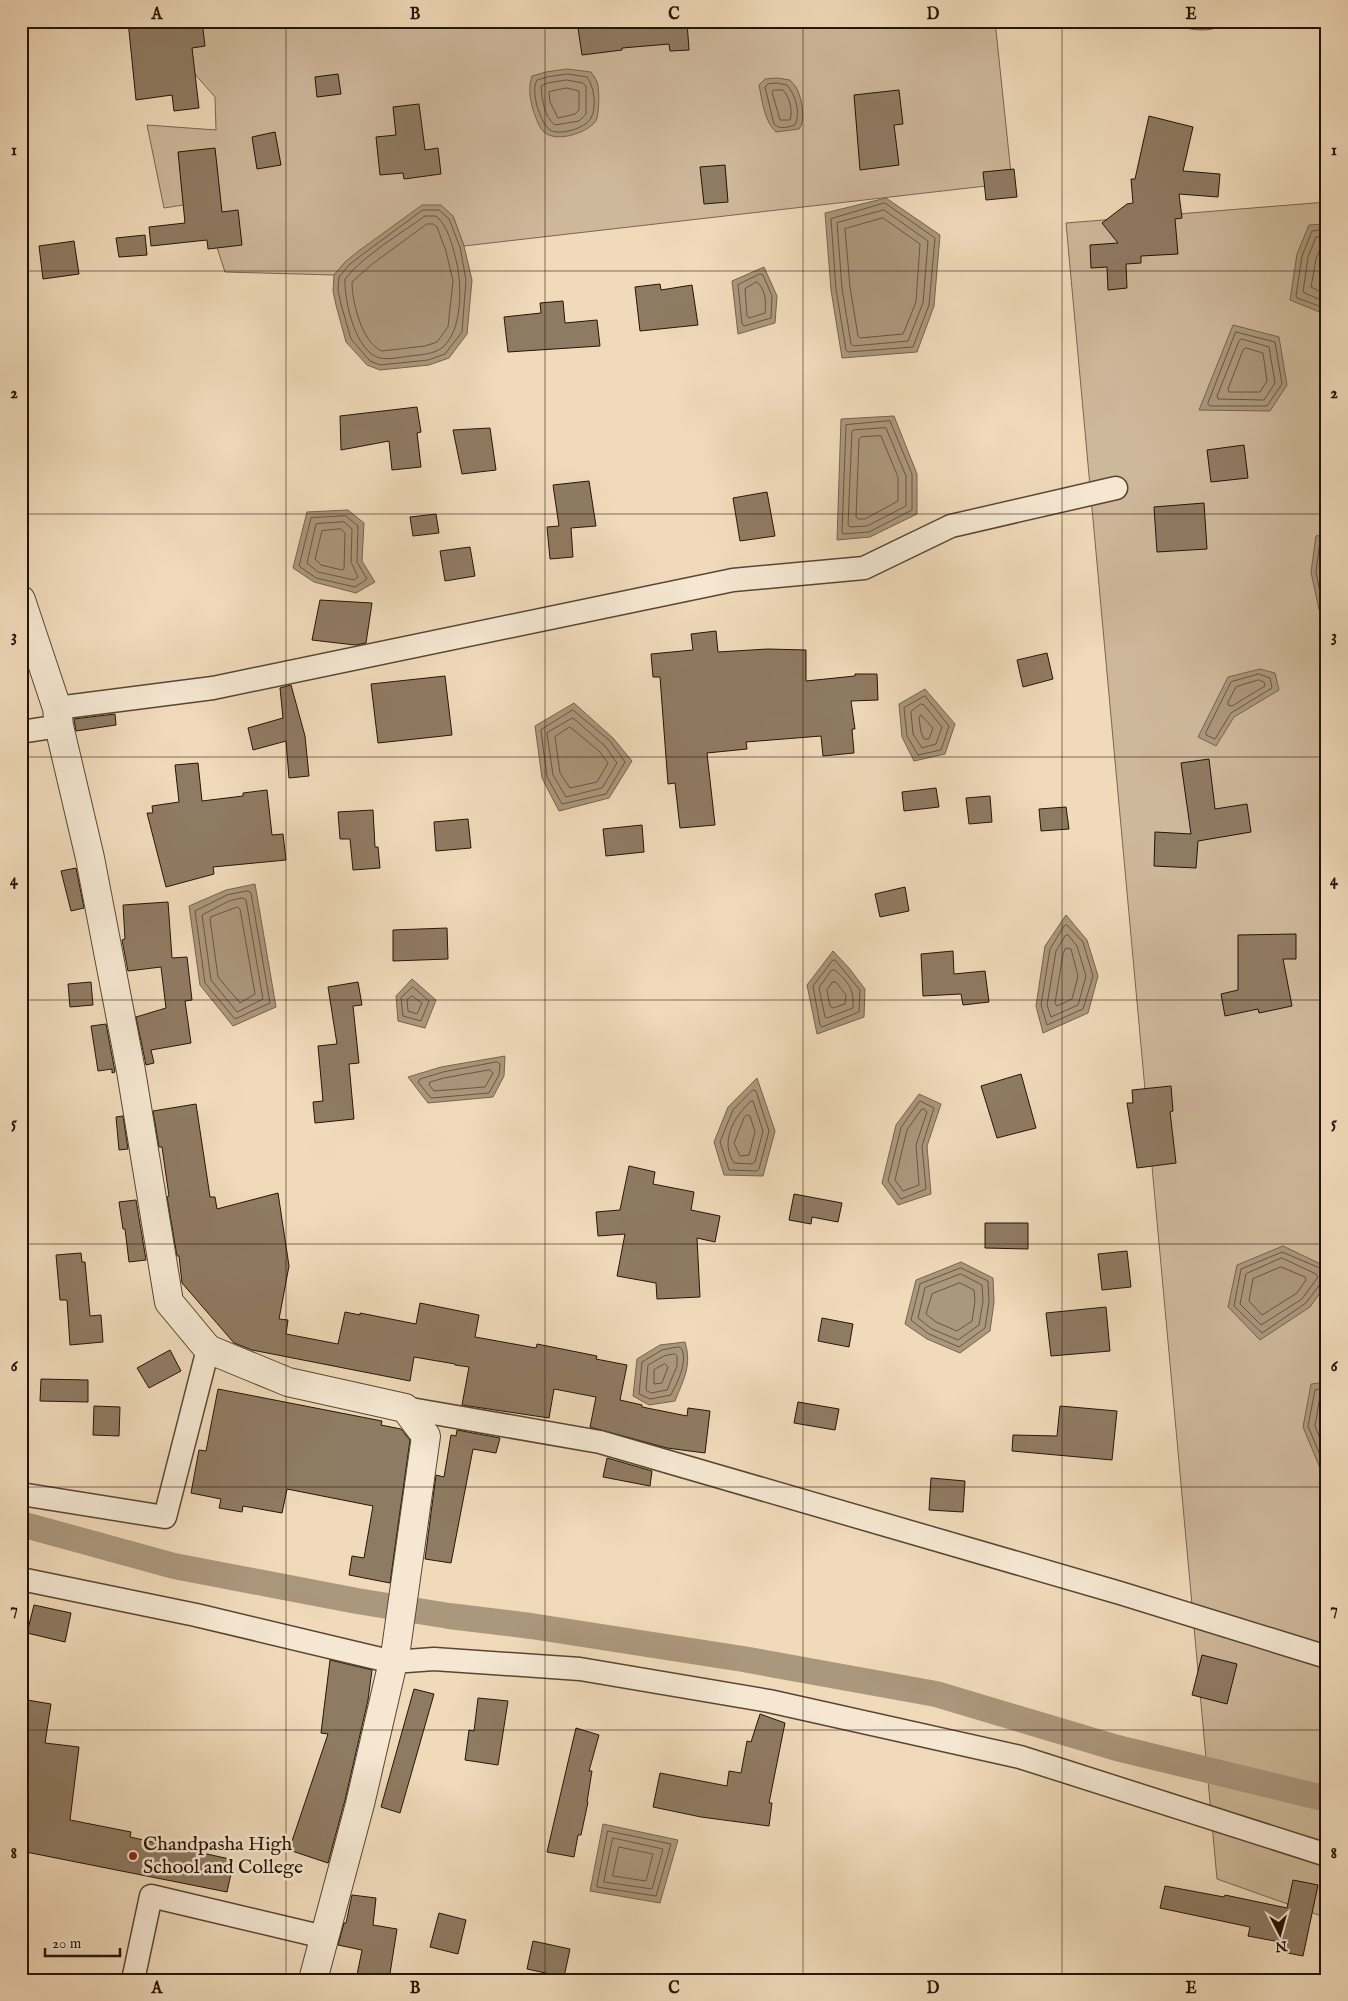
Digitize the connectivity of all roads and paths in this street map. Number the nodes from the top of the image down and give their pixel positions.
1 (1116, 488) dead end
2 (21, 600) edge
3 (58, 717) junction
4 (21, 732) edge
5 (208, 1349) junction
6 (405, 1408) junction
7 (21, 1494) edge
8 (21, 1579) edge
9 (394, 1656) junction
10 (1327, 1657) edge
11 (1327, 1855) edge
12 (324, 1937) junction
13 (133, 1980) edge
14 (313, 1980) edge

1 - 3 street
2 - 3 street
3 - 4 street
3 - 5 street
5 - 6 street
5 - 7 street
6 - 9 street
6 - 10 street
8 - 9 street
9 - 11 street
9 - 12 street
12 - 13 street
12 - 14 street

